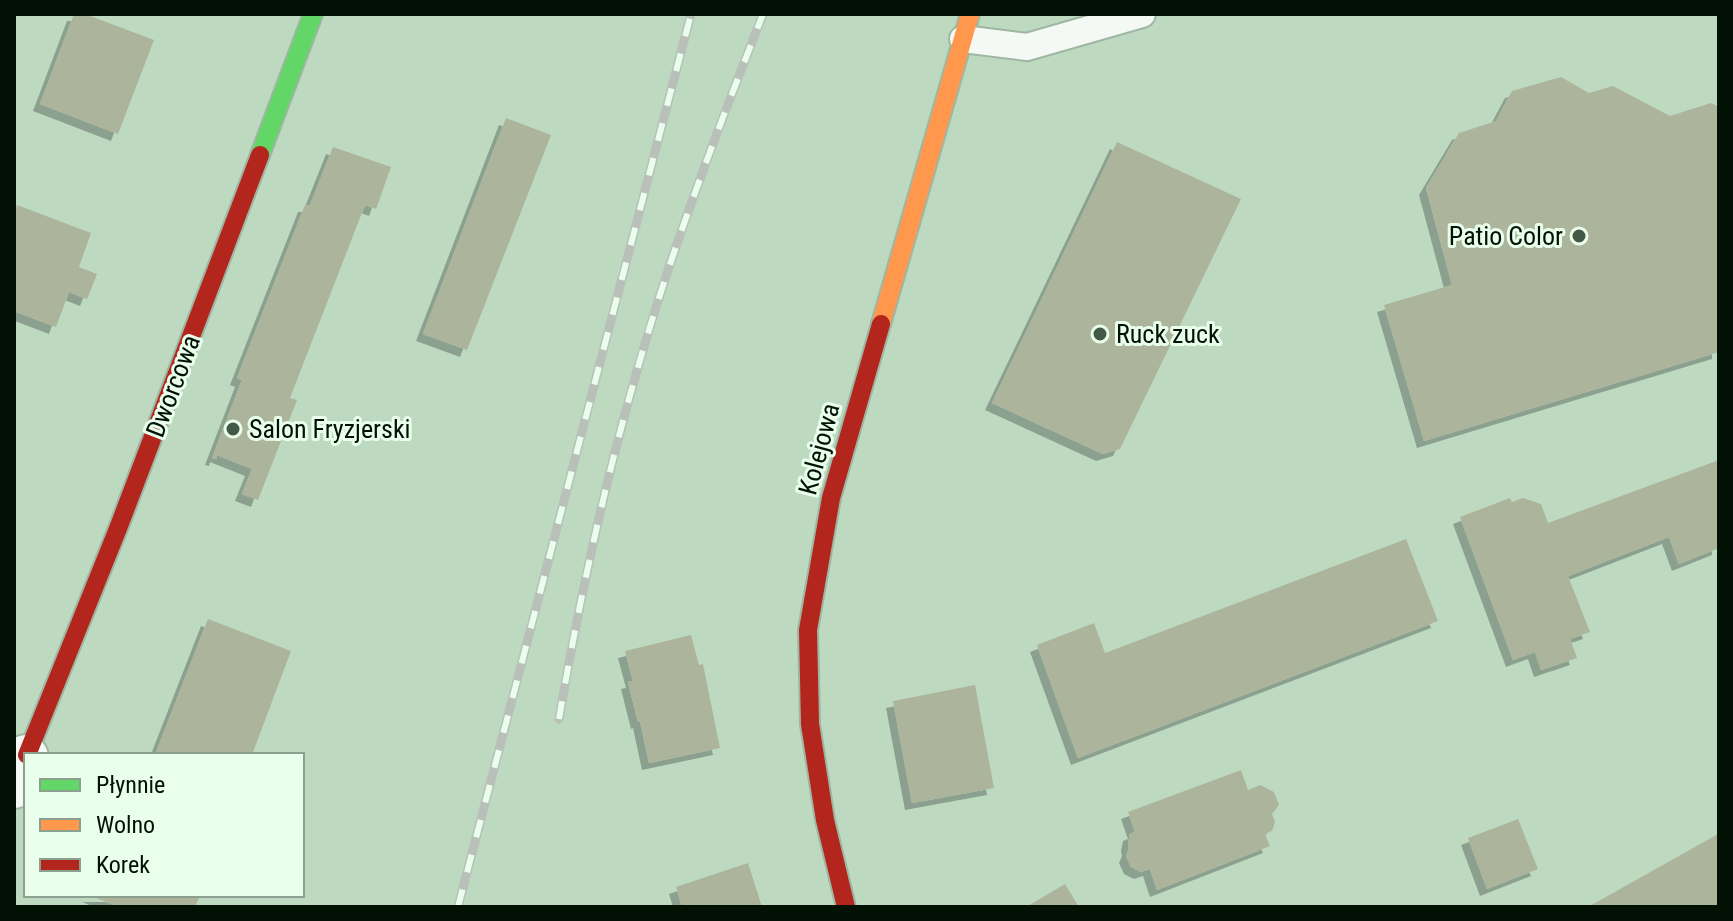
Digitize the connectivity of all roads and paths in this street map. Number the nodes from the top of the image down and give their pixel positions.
1 (313, 14) edge
2 (1142, 14) edge
3 (966, 26) edge
4 (27, 753) edge
5 (24, 761) edge
6 (14, 786) edge
7 (846, 907) edge

1 - 4 street, Dworcowa
2 - 3 lane
3 - 7 street, Kolejowa
5 - 6 street, Dworcowa

